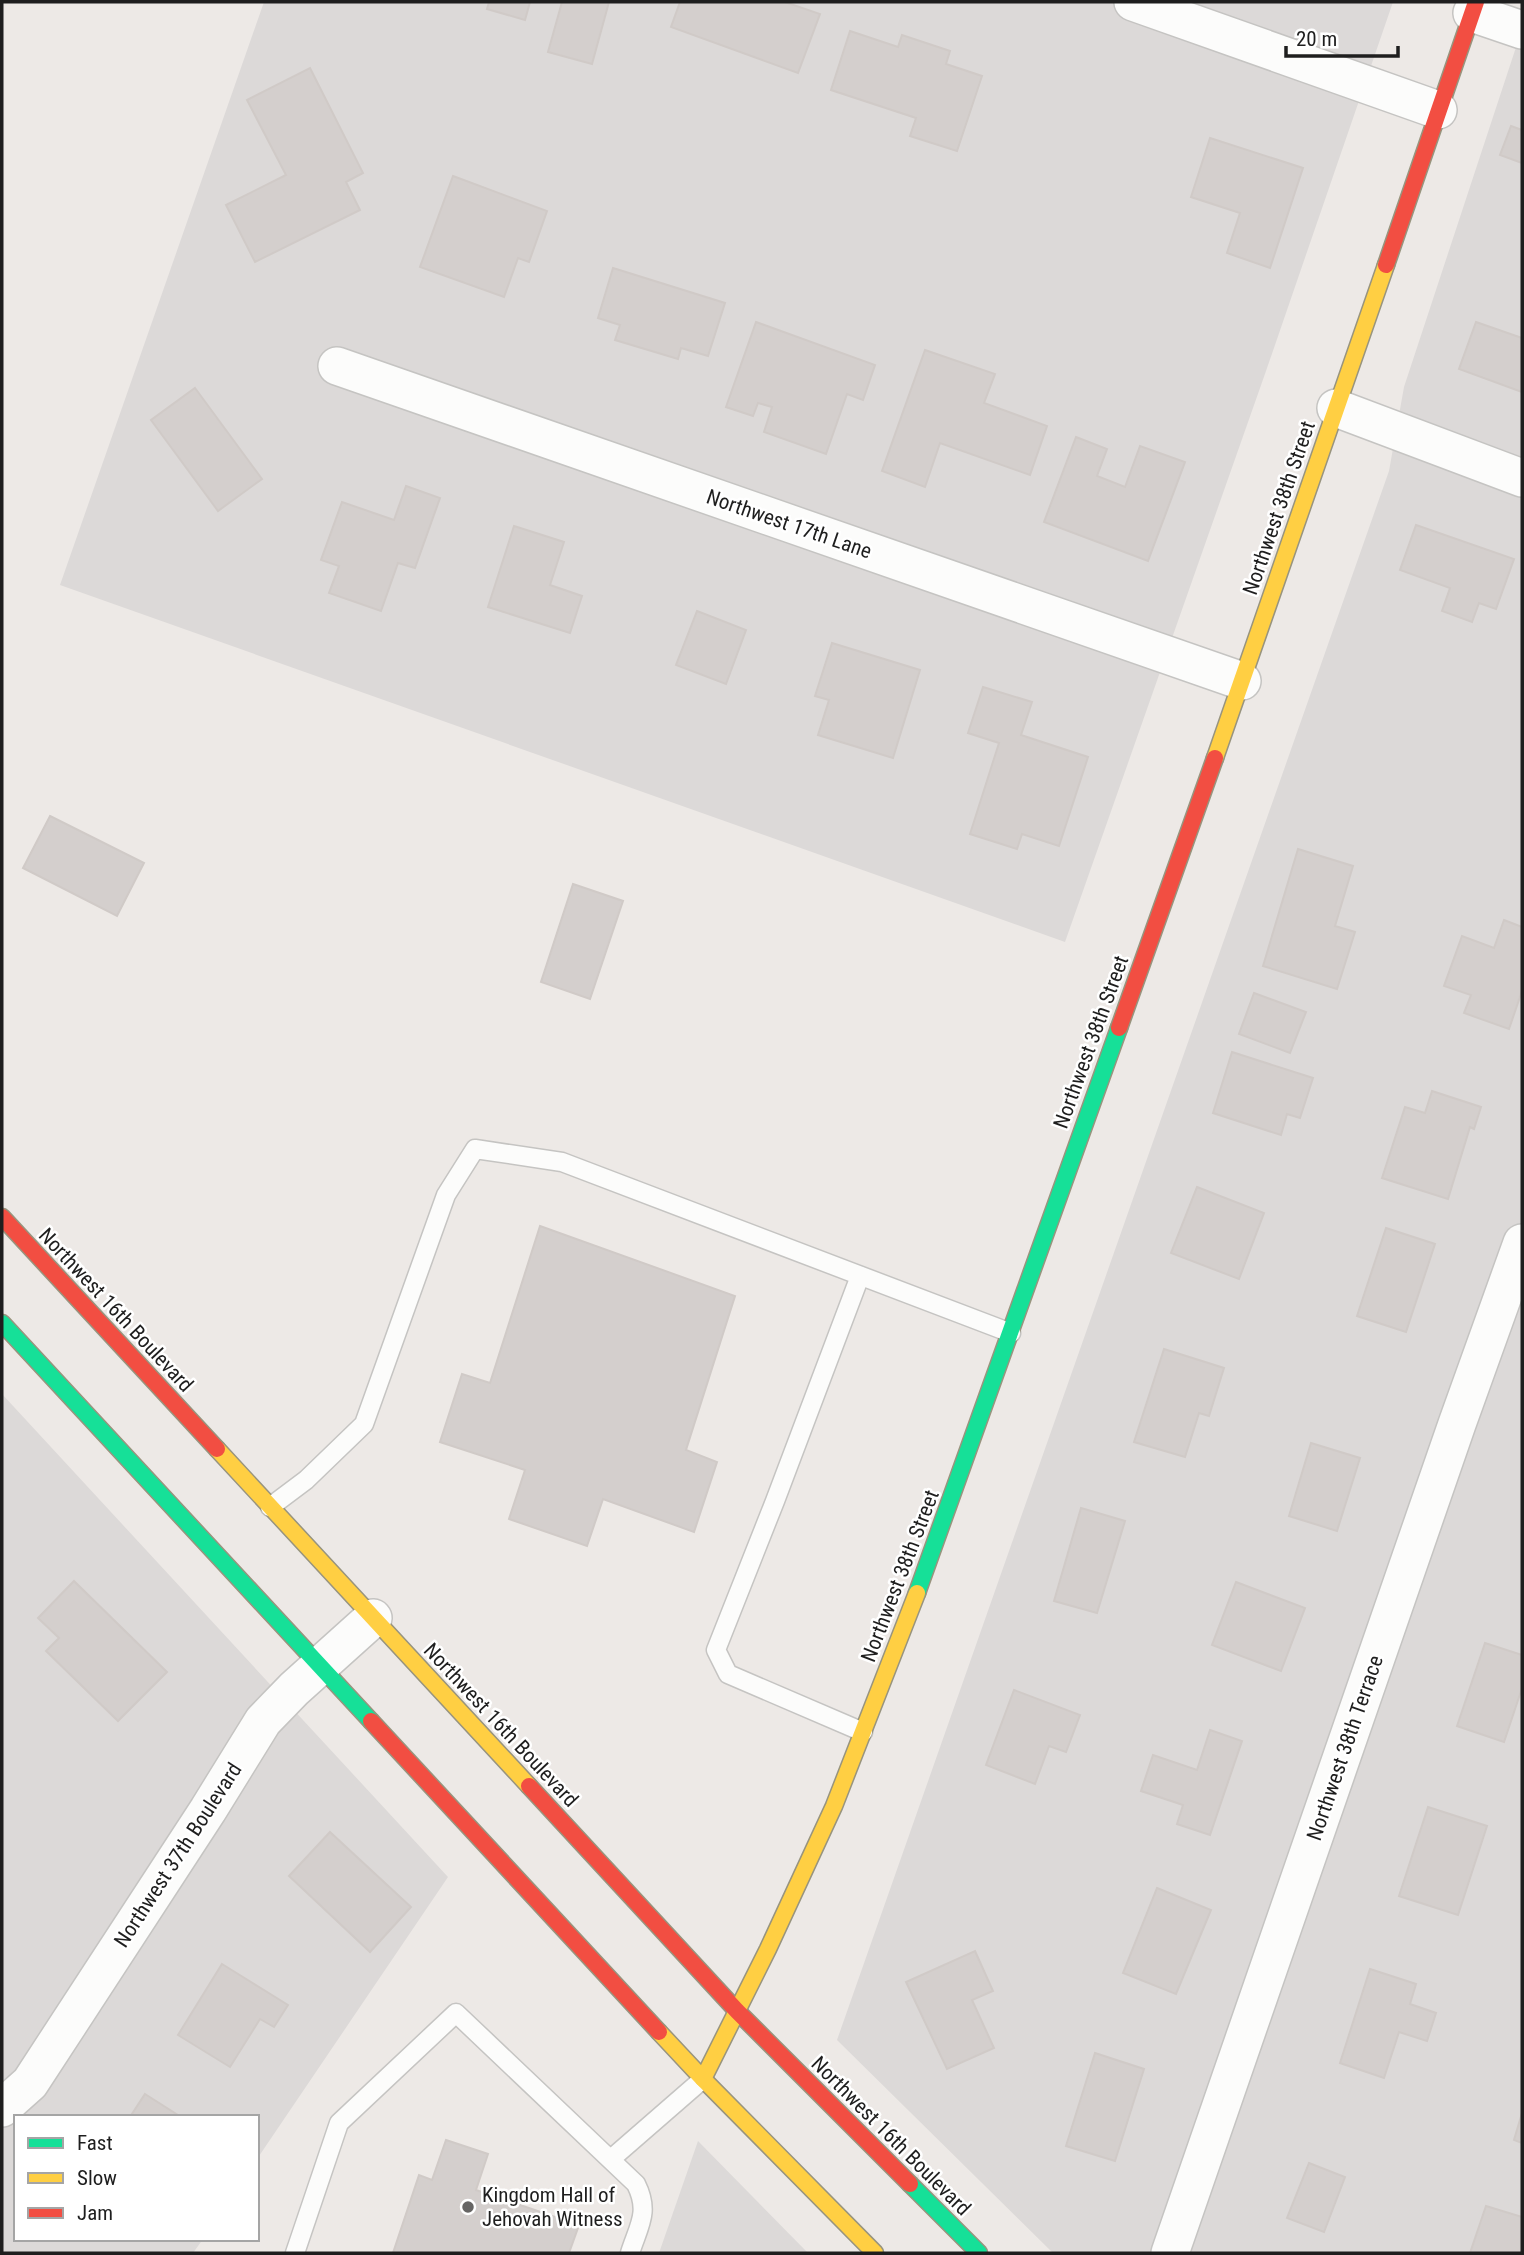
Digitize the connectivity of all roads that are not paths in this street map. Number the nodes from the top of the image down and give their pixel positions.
1 (1133, 2) edge
2 (1474, 8) edge
3 (1522, 30) edge
4 (1438, 110) junction
5 (337, 366) dead end
6 (1336, 408) junction
7 (1522, 478) edge
8 (1242, 681) junction
9 (2, 1217) edge
10 (1522, 1243) edge
11 (860, 1276) junction
12 (2, 1323) edge
13 (1011, 1333) junction
14 (270, 1507) junction
15 (373, 1618) junction
16 (319, 1666) junction
17 (863, 1732) junction
18 (737, 2011) junction
19 (703, 2079) junction
20 (2, 2108) edge
21 (611, 2160) junction
22 (295, 2253) edge
23 (630, 2253) edge
24 (876, 2253) edge
25 (979, 2253) edge
26 (1170, 2253) edge

1 - 4 street
2 - 3 street
2 - 4 main road, Northwest 38th Street
4 - 6 main road, Northwest 38th Street
5 - 8 street, Northwest 17th Lane
6 - 7 street
6 - 8 main road, Northwest 38th Street
8 - 13 main road, Northwest 38th Street
9 - 14 main road, Northwest 16th Boulevard
10 - 26 street, Northwest 38th Terrace
11 - 13 lane
11 - 14 lane
11 - 17 lane
12 - 16 main road
13 - 17 main road, Northwest 38th Street
14 - 15 main road, Northwest 16th Boulevard
15 - 16 street, Northwest 37th Boulevard
15 - 18 main road, Northwest 16th Boulevard
16 - 19 main road
16 - 20 street, Northwest 37th Boulevard
17 - 18 main road, Northwest 38th Street
18 - 19 main road, Northwest 38th Street
18 - 25 main road, Northwest 16th Boulevard
19 - 21 lane
19 - 24 main road
21 - 22 lane
21 - 23 lane

